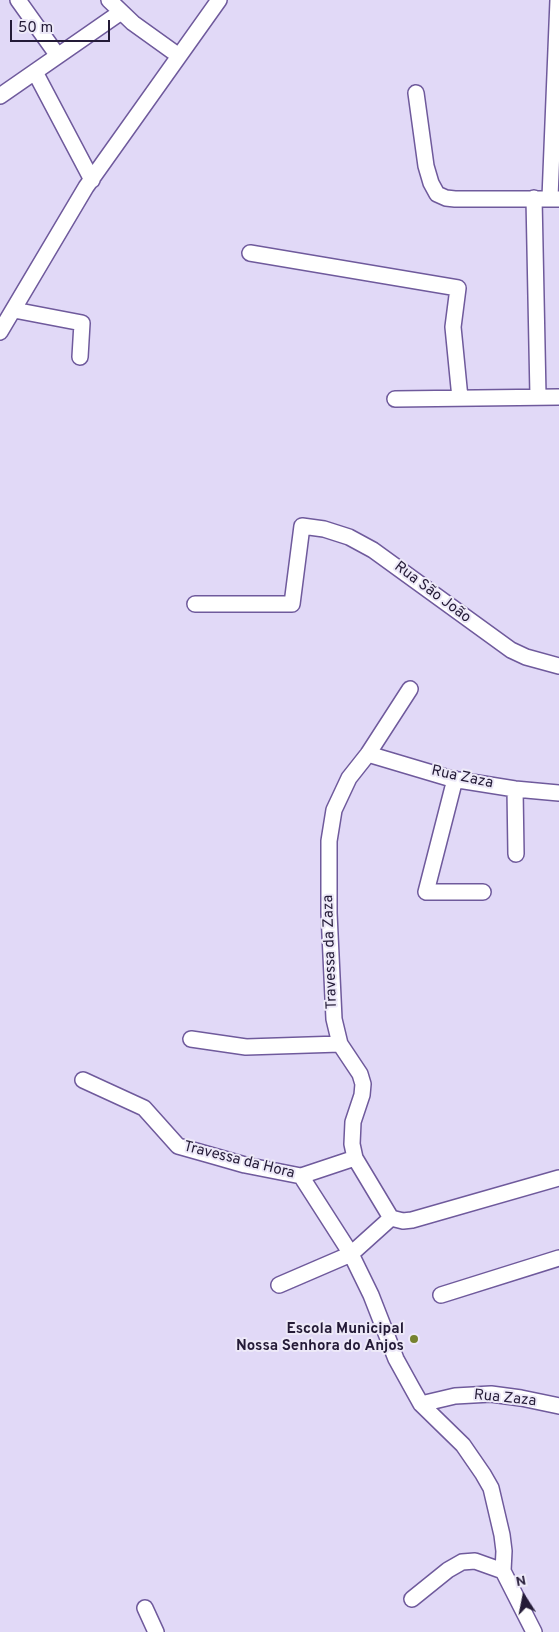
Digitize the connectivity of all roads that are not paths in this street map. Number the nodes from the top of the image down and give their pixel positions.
1 (18, 0) edge
2 (109, 0) edge
3 (219, 0) edge
4 (558, 0) edge
5 (121, 12) junction
6 (58, 56) junction
7 (179, 56) junction
8 (35, 72) junction
9 (416, 93) dead end
10 (0, 96) edge
11 (92, 180) junction
12 (534, 198) junction
13 (554, 198) edge
14 (250, 254) dead end
15 (14, 310) junction
16 (0, 332) edge
17 (80, 357) dead end
18 (538, 396) junction
19 (559, 396) edge
20 (460, 398) junction
21 (395, 399) dead end
22 (195, 604) dead end
23 (559, 666) edge
24 (410, 689) dead end
25 (368, 754) junction
26 (455, 779) junction
27 (515, 789) junction
28 (559, 793) edge
29 (516, 854) dead end
30 (483, 892) dead end
31 (191, 1039) dead end
32 (340, 1044) junction
33 (83, 1080) dead end
34 (355, 1158) junction
35 (301, 1176) junction
36 (559, 1178) edge
37 (391, 1218) junction
38 (351, 1254) junction
39 (559, 1258) edge
40 (279, 1285) dead end
41 (441, 1295) dead end
42 (421, 1404) junction
43 (559, 1406) edge
44 (503, 1571) junction
45 (412, 1600) dead end
46 (144, 1608) dead end
47 (156, 1632) edge
48 (534, 1632) edge

1 - 6 street
2 - 5 street
3 - 7 street
4 - 13 street
5 - 6 street
5 - 7 street
6 - 8 street
7 - 11 street
8 - 10 street
8 - 11 street
9 - 12 street
11 - 15 street
12 - 13 street
12 - 18 street
14 - 20 street
15 - 16 street
15 - 17 street
18 - 19 street
18 - 20 street
20 - 21 street
22 - 23 street, Rua São João
24 - 25 street, Travessa da Zaza
25 - 26 street, Rua Zaza
25 - 32 street, Travessa da Zaza
26 - 27 street, Rua Zaza
26 - 30 street
27 - 28 street, Rua Zaza
27 - 29 street
31 - 32 street
32 - 34 street, Travessa da Zaza
33 - 35 street, Travessa da Hora
34 - 35 street, Travessa da Hora
34 - 37 street, Travessa da Zaza
35 - 38 street
36 - 37 street
37 - 38 street
38 - 40 street
38 - 42 street
39 - 41 street
42 - 43 street, Rua Zaza
42 - 44 street
44 - 45 street
44 - 48 street
46 - 47 street

